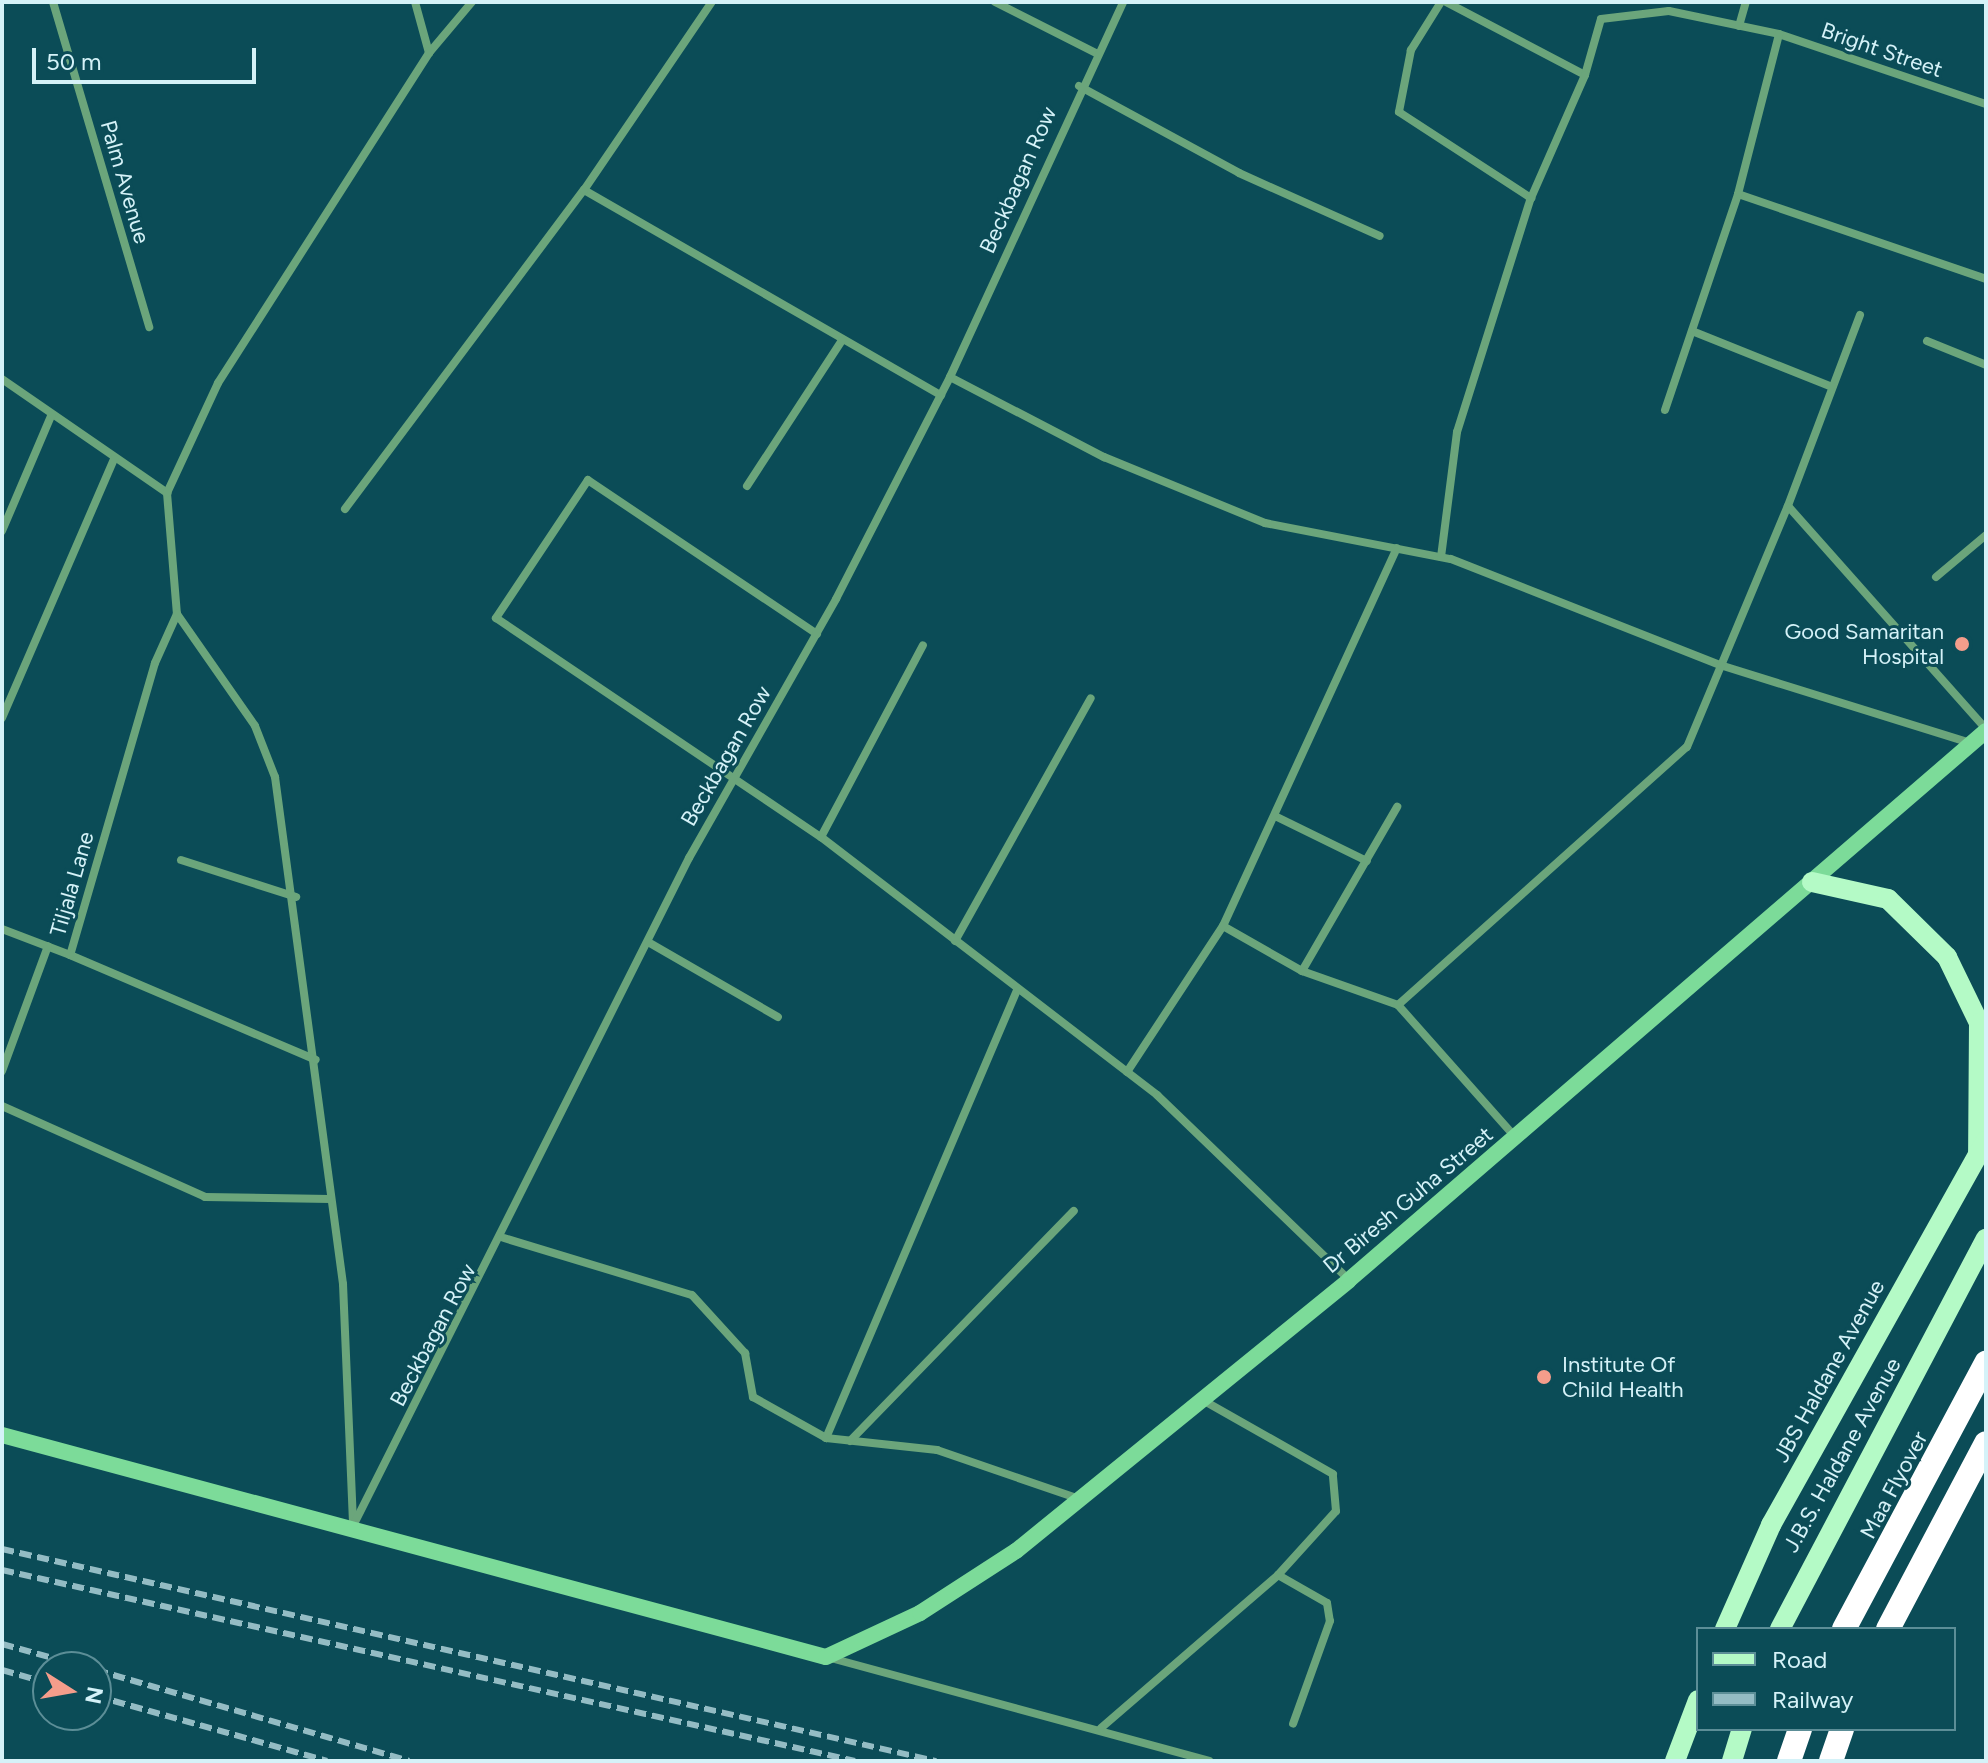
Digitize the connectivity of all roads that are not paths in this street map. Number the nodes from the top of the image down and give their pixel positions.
1 (53, 2) edge
2 (415, 2) edge
3 (472, 2) edge
4 (712, 2) edge
5 (995, 2) edge
6 (1123, 2) edge
7 (1444, 2) edge
8 (1746, 2) edge
9 (1670, 7) edge
10 (1739, 26) junction
11 (1779, 34) junction
12 (429, 53) junction
13 (1096, 53) junction
14 (1585, 75) junction
15 (1079, 86) junction
16 (1986, 104) edge
17 (584, 190) junction
18 (1738, 194) junction
19 (1531, 198) junction
20 (1380, 236) dead end
21 (1986, 279) edge
22 (1860, 315) dead end
23 (149, 327) dead end
24 (1692, 331) junction
25 (842, 340) junction
26 (1927, 341) dead end
27 (1986, 365) edge
28 (950, 377) junction
29 (2, 379) edge
30 (1832, 387) junction
31 (941, 395) junction
32 (1665, 410) dead end
33 (52, 414) junction
34 (114, 459) junction
35 (747, 486) dead end
36 (167, 493) junction
37 (1788, 506) junction
38 (345, 509) dead end
39 (2, 531) edge
40 (1986, 535) edge
41 (1397, 548) junction
42 (1441, 557) junction
43 (1936, 577) dead end
44 (177, 614) junction
45 (817, 634) junction
46 (923, 645) dead end
47 (1720, 665) junction
48 (1091, 698) dead end
49 (2, 718) edge
50 (1986, 730) edge
51 (1972, 744) junction
52 (732, 777) junction
53 (1397, 807) dead end
54 (1277, 817) junction
55 (821, 837) junction
56 (181, 860) dead end
57 (1367, 861) junction
58 (1812, 882) junction
59 (296, 897) junction
60 (1223, 926) junction
61 (2, 929) edge
62 (955, 941) junction
63 (648, 942) junction
64 (48, 946) junction
65 (70, 955) junction
66 (1302, 971) junction
67 (1017, 990) junction
68 (1398, 1005) junction
69 (778, 1017) dead end
70 (316, 1060) junction
71 (2, 1071) edge
72 (1127, 1072) junction
73 (2, 1106) edge
74 (1515, 1137) junction
75 (1982, 1149) edge
76 (330, 1199) junction
77 (1074, 1211) dead end
78 (504, 1238) junction
79 (1986, 1239) edge
80 (1349, 1280) junction
81 (1986, 1363) edge
82 (1202, 1399) junction
83 (2, 1435) edge
84 (826, 1438) junction
85 (850, 1441) junction
86 (1986, 1443) edge
87 (1079, 1499) junction
88 (353, 1526) junction
89 (1278, 1575) junction
90 (1726, 1627) edge
91 (1781, 1627) edge
92 (1845, 1627) edge
93 (1889, 1627) edge
94 (826, 1657) junction
95 (1696, 1705) edge
96 (1293, 1724) dead end
97 (1101, 1728) junction
98 (1741, 1731) edge
99 (1799, 1731) edge
100 (1841, 1731) edge
101 (1209, 1761) edge
102 (1675, 1761) edge
103 (1732, 1761) edge
104 (1789, 1761) edge
105 (1831, 1761) edge

1 - 23 street, Palm Avenue
2 - 12 street
3 - 12 street
4 - 17 street
5 - 13 street
6 - 13 street, Beckbagan Row
7 - 14 street
7 - 19 street
8 - 10 street
9 - 10 street, Bright Street
9 - 14 street, Bright Street
10 - 11 street, Bright Street
11 - 16 street, Bright Street
11 - 18 street
12 - 36 street
13 - 15 street, Beckbagan Row
14 - 19 street
15 - 20 street
15 - 28 street, Beckbagan Row
17 - 25 street
17 - 38 street
18 - 21 street
18 - 24 street
19 - 42 street
22 - 30 street
24 - 30 street
24 - 32 street
25 - 31 street
25 - 35 street
26 - 27 street
28 - 31 street, Beckbagan Row
28 - 41 street
29 - 33 street
30 - 37 street
31 - 45 street, Beckbagan Row
33 - 34 street
33 - 39 street
34 - 36 street
34 - 49 street
36 - 44 street, Tiljala Lane
37 - 47 street
37 - 50 street
40 - 43 street
41 - 42 street
41 - 54 street
42 - 47 street
44 - 59 street
44 - 65 street, Tiljala Lane
45 - 52 street, Beckbagan Row
45 - 52 street
46 - 55 street
47 - 51 street
47 - 68 street
48 - 62 street
50 - 51 main road, Dr Biresh Guha Street
51 - 58 main road, Dr Biresh Guha Street
52 - 55 street
52 - 63 street, Beckbagan Row
53 - 57 street
54 - 57 street
54 - 60 street
55 - 62 street
56 - 59 street
57 - 66 street
58 - 74 main road, Dr Biresh Guha Street
58 - 75 main road
59 - 70 street
60 - 66 street
60 - 72 street
61 - 64 street
62 - 67 street
63 - 69 street
63 - 78 street, Beckbagan Row
64 - 65 street
64 - 71 street
65 - 70 street, Tiljala Lane
66 - 68 street
67 - 72 street
67 - 84 street
68 - 74 street
70 - 76 street
72 - 80 street
73 - 76 street
74 - 80 main road, Dr Biresh Guha Street
75 - 90 main road, JBS Haldane Avenue
76 - 88 street
77 - 85 street
78 - 84 street
78 - 88 street, Beckbagan Row
79 - 91 main road, J.B.S. Haldane Avenue
80 - 82 main road, Dr Biresh Guha Street
81 - 92 highway, Maa Flyover
82 - 87 main road, Dr Biresh Guha Street
82 - 89 street
83 - 88 main road
84 - 85 street
85 - 87 street
86 - 93 highway
87 - 94 main road, Dr Biresh Guha Street
88 - 94 main road
89 - 96 street
89 - 97 street
94 - 97 street
95 - 102 main road
97 - 101 street
98 - 103 main road
99 - 104 highway
100 - 105 highway

